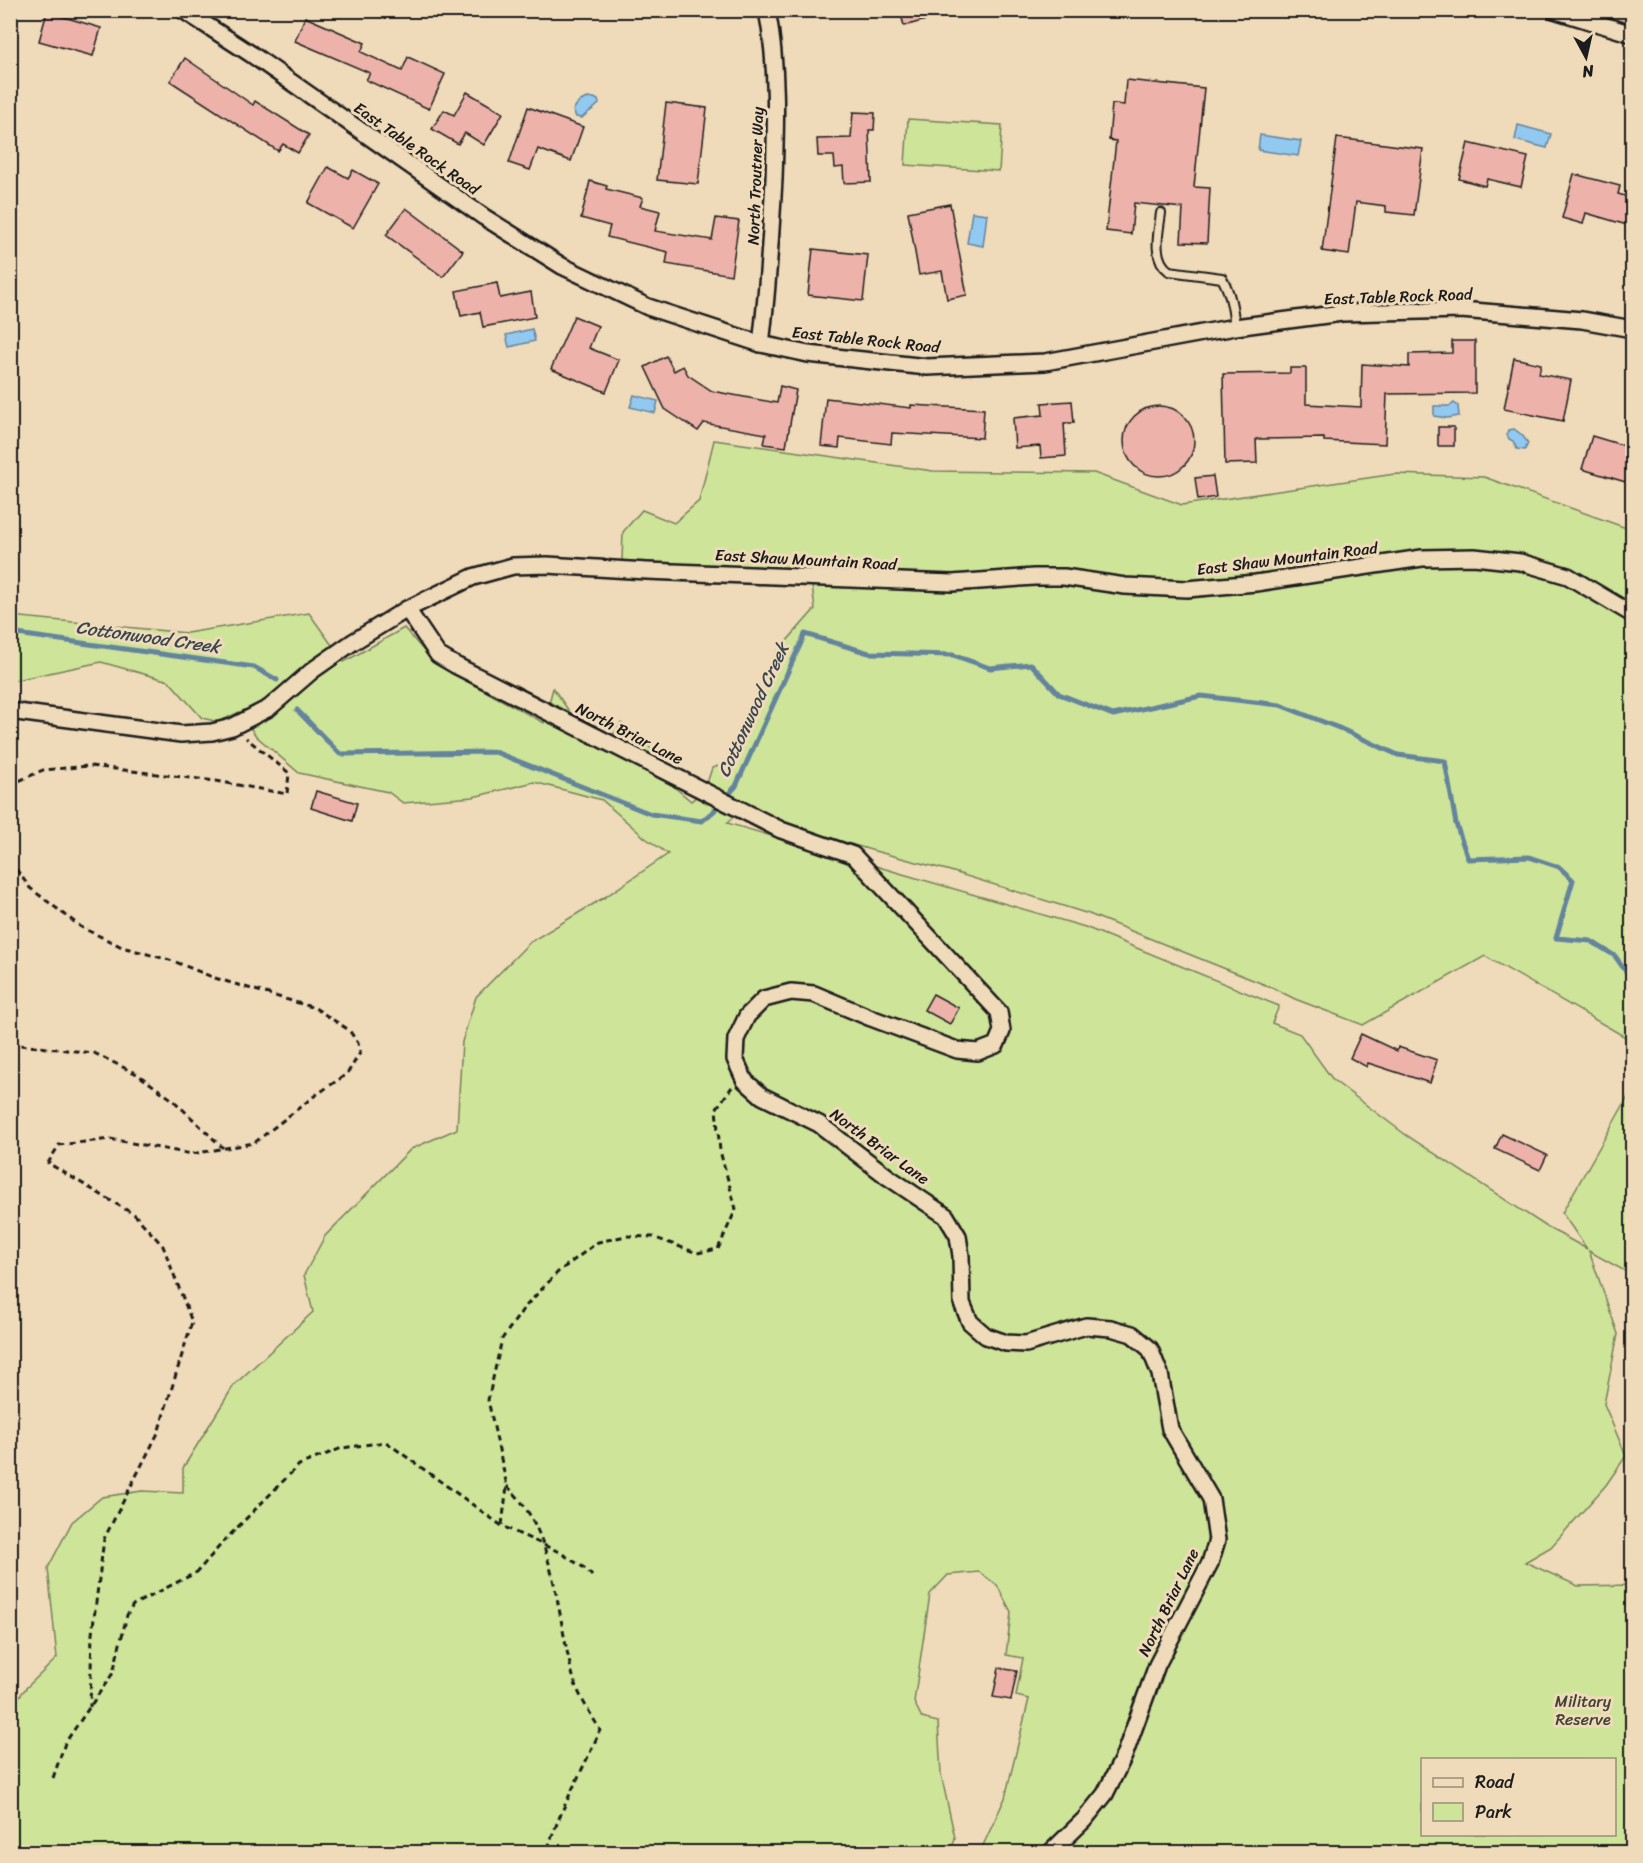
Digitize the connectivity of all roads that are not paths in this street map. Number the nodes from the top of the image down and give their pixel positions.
1 (183, 10) edge
2 (767, 10) edge
3 (1554, 10) edge
4 (1632, 34) edge
5 (1161, 213) dead end
6 (1235, 327) junction
7 (1632, 329) edge
8 (761, 344) junction
9 (407, 609) junction
10 (1632, 614) edge
11 (10, 711) edge
12 (1051, 1852) edge

1 - 8 street, East Table Rock Road
2 - 8 street, North Troutner Way
3 - 4 street
5 - 6 lane
6 - 7 street, East Table Rock Road
6 - 8 street, East Table Rock Road
9 - 10 street, East Shaw Mountain Road
9 - 11 street, East Shaw Mountain Road
9 - 12 street, North Briar Lane

